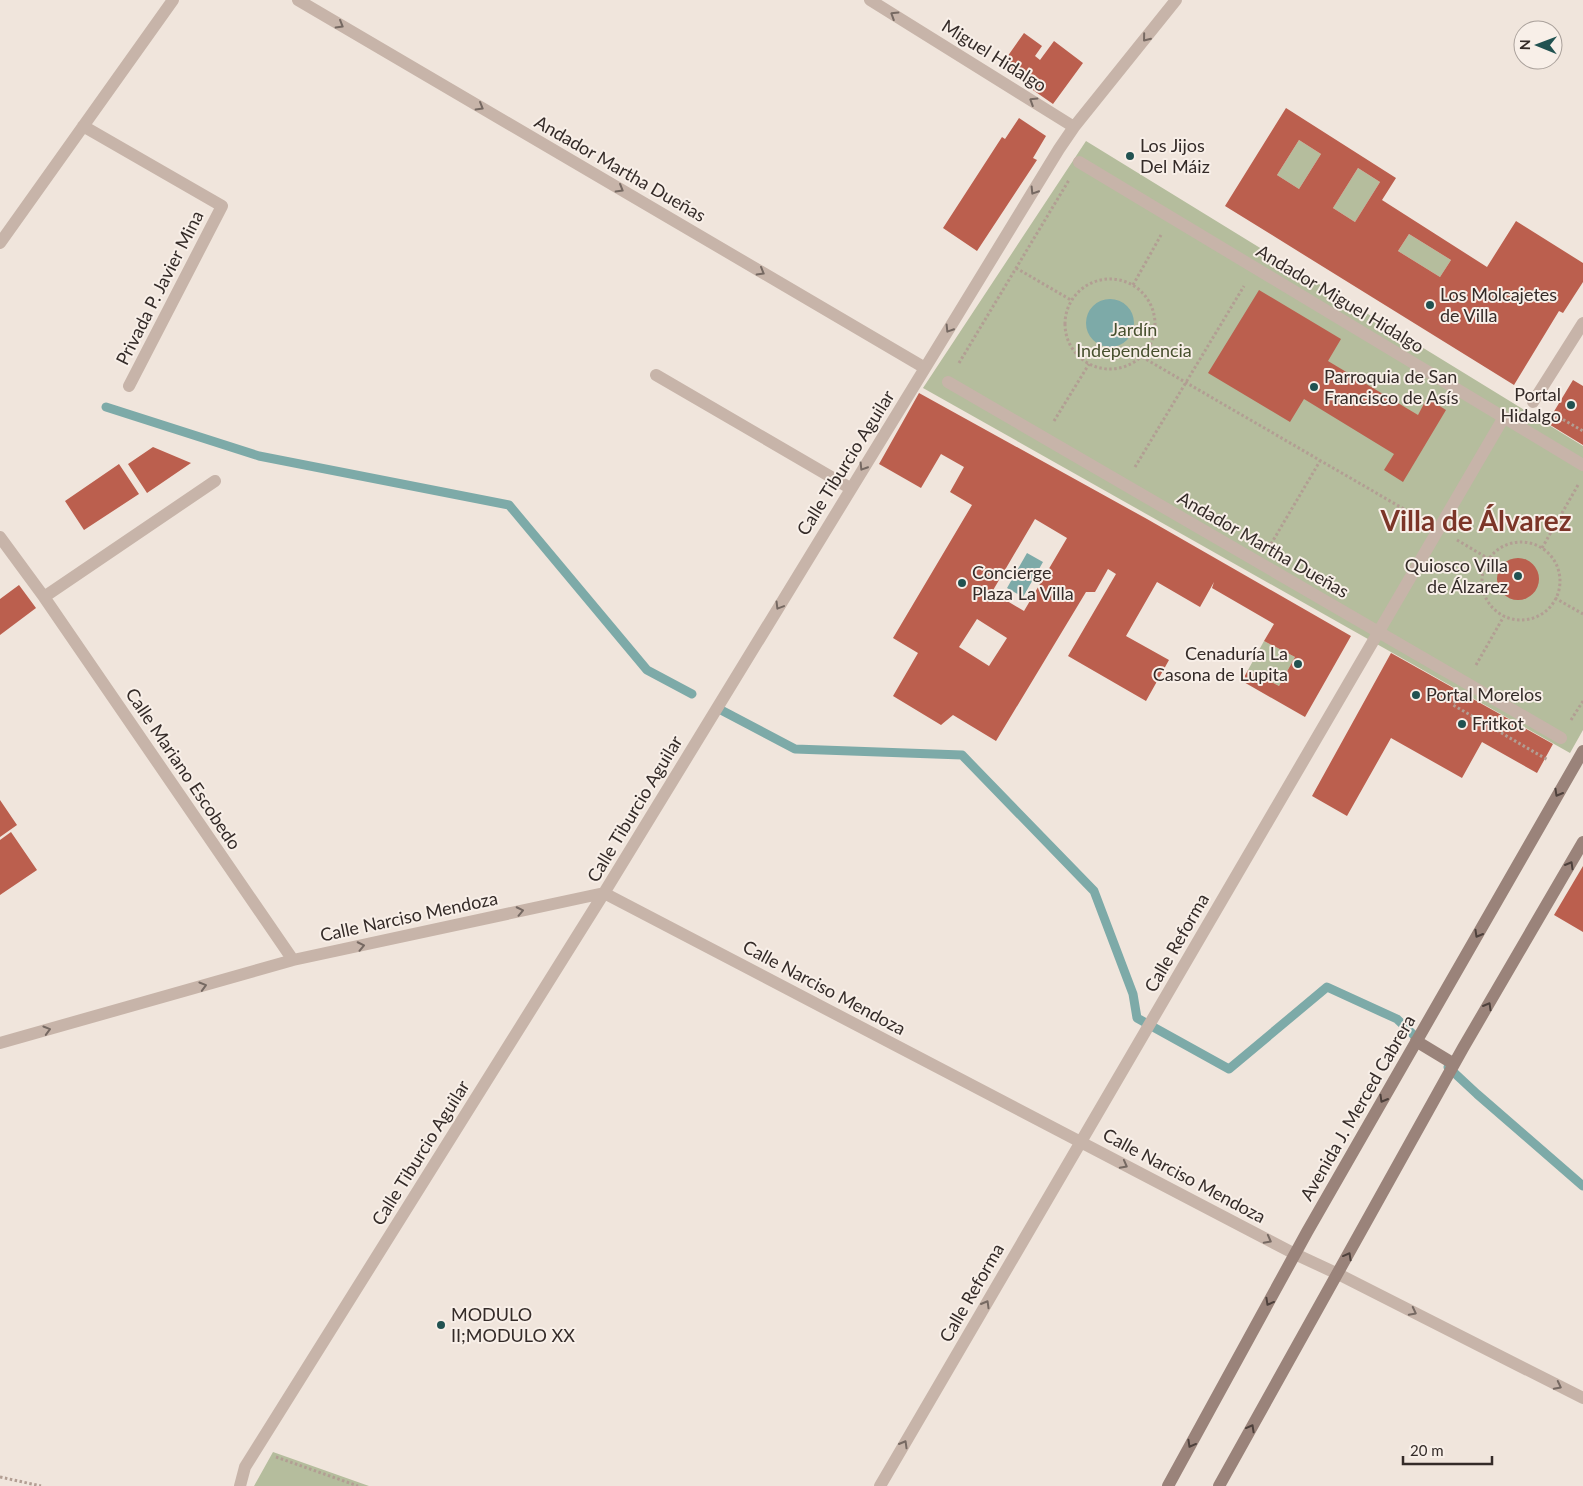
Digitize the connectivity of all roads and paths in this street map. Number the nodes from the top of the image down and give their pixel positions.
1 (172, 0) edge
2 (298, 0) edge
3 (870, 0) edge
4 (1176, 0) edge
5 (83, 126) junction
6 (1074, 127) junction
7 (1079, 162) joint
8 (1172, 218) junction
9 (0, 243) edge
10 (1254, 267) junction
11 (1016, 268) junction
12 (1133, 285) junction
13 (1072, 300) junction
14 (1583, 323) edge
15 (1142, 357) junction
16 (1088, 364) junction
17 (925, 368) junction
18 (656, 375) dead end
19 (948, 382) joint
20 (1185, 382) junction
21 (129, 386) dead end
22 (1533, 402) joint
23 (1504, 417) junction
24 (1583, 432) edge
25 (1044, 438) junction
26 (1320, 461) junction
27 (1583, 466) edge
28 (215, 481) dead end
29 (1124, 484) junction
30 (1578, 484) dead end
31 (850, 488) junction
32 (1438, 529) junction
33 (0, 538) edge
34 (1542, 548) junction
35 (1489, 559) junction
36 (1259, 563) junction
37 (44, 597) junction
38 (1555, 598) junction
39 (1583, 614) edge
40 (1504, 616) junction
41 (1378, 632) junction
42 (1466, 683) junction
43 (1561, 738) dead end
44 (1583, 751) edge
45 (1583, 842) edge
46 (604, 893) junction
47 (293, 960) junction
48 (1416, 1041) junction
49 (0, 1043) edge
50 (1454, 1064) junction
51 (1081, 1142) junction
52 (1295, 1254) junction
53 (1338, 1274) junction
54 (1583, 1398) edge
55 (276, 1457) dead end
56 (0, 1477) edge
57 (41, 1486) edge
58 (240, 1486) edge
59 (358, 1486) edge
60 (880, 1486) edge
61 (1168, 1486) edge
62 (1219, 1486) edge

1 - 5 street
2 -> 17 street, Andador Martha Dueñas
6 -> 3 street, Miguel Hidalgo
4 -> 6 street, Calle Tiburcio Aguilar
5 - 9 street
5 - 21 street, Privada P. Javier Mina
6 -> 17 street, Calle Tiburcio Aguilar
7 - 8 street, Andador Miguel Hidalgo
7 - 11 path
8 - 10 street, Andador Miguel Hidalgo
8 - 12 path
10 - 20 path
10 - 23 street, Andador Miguel Hidalgo
11 - 13 path
11 - 19 path
12 - 13 path
12 - 15 path
13 - 16 path
14 - 22 street
15 - 16 path
15 - 20 path
16 - 25 path
17 -> 31 street, Calle Tiburcio Aguilar
18 - 31 street
19 - 25 street, Andador Martha Dueñas
20 - 26 path
20 - 29 path
22 - 24 path
23 - 27 street, Andador Miguel Hidalgo
23 - 32 street, Calle Reforma
25 - 29 street, Andador Martha Dueñas
26 - 32 path
26 - 36 path
28 - 37 street
29 - 36 street, Andador Martha Dueñas
30 - 34 path
31 -> 46 street, Calle Tiburcio Aguilar
32 - 35 path
32 - 41 street, Calle Reforma
33 - 37 street, Calle Mariano Escobedo
34 - 35 path
34 - 38 path
35 - 40 path
36 - 41 street, Andador Martha Dueñas
37 - 47 street, Calle Mariano Escobedo
38 - 39 path
38 - 40 path
40 - 42 path
41 - 42 street, Andador Martha Dueñas
41 - 51 street, Calle Reforma
42 - 43 street, Andador Martha Dueñas
44 -> 48 main road, Avenida J. Merced Cabrera
50 -> 45 main road
47 -> 46 street, Calle Narciso Mendoza
46 - 51 street, Calle Narciso Mendoza
46 - 58 street, Calle Tiburcio Aguilar
49 -> 47 street, Calle Narciso Mendoza
48 - 50 main road
48 -> 52 main road, Avenida J. Merced Cabrera
53 -> 50 main road
51 -> 52 street, Calle Narciso Mendoza
60 -> 51 street, Calle Reforma
52 - 53 street, Calle Narciso Mendoza
52 -> 61 main road, Avenida J. Merced Cabrera
53 -> 54 street, Calle Narciso Mendoza
62 -> 53 main road
55 - 59 path
56 - 57 path

